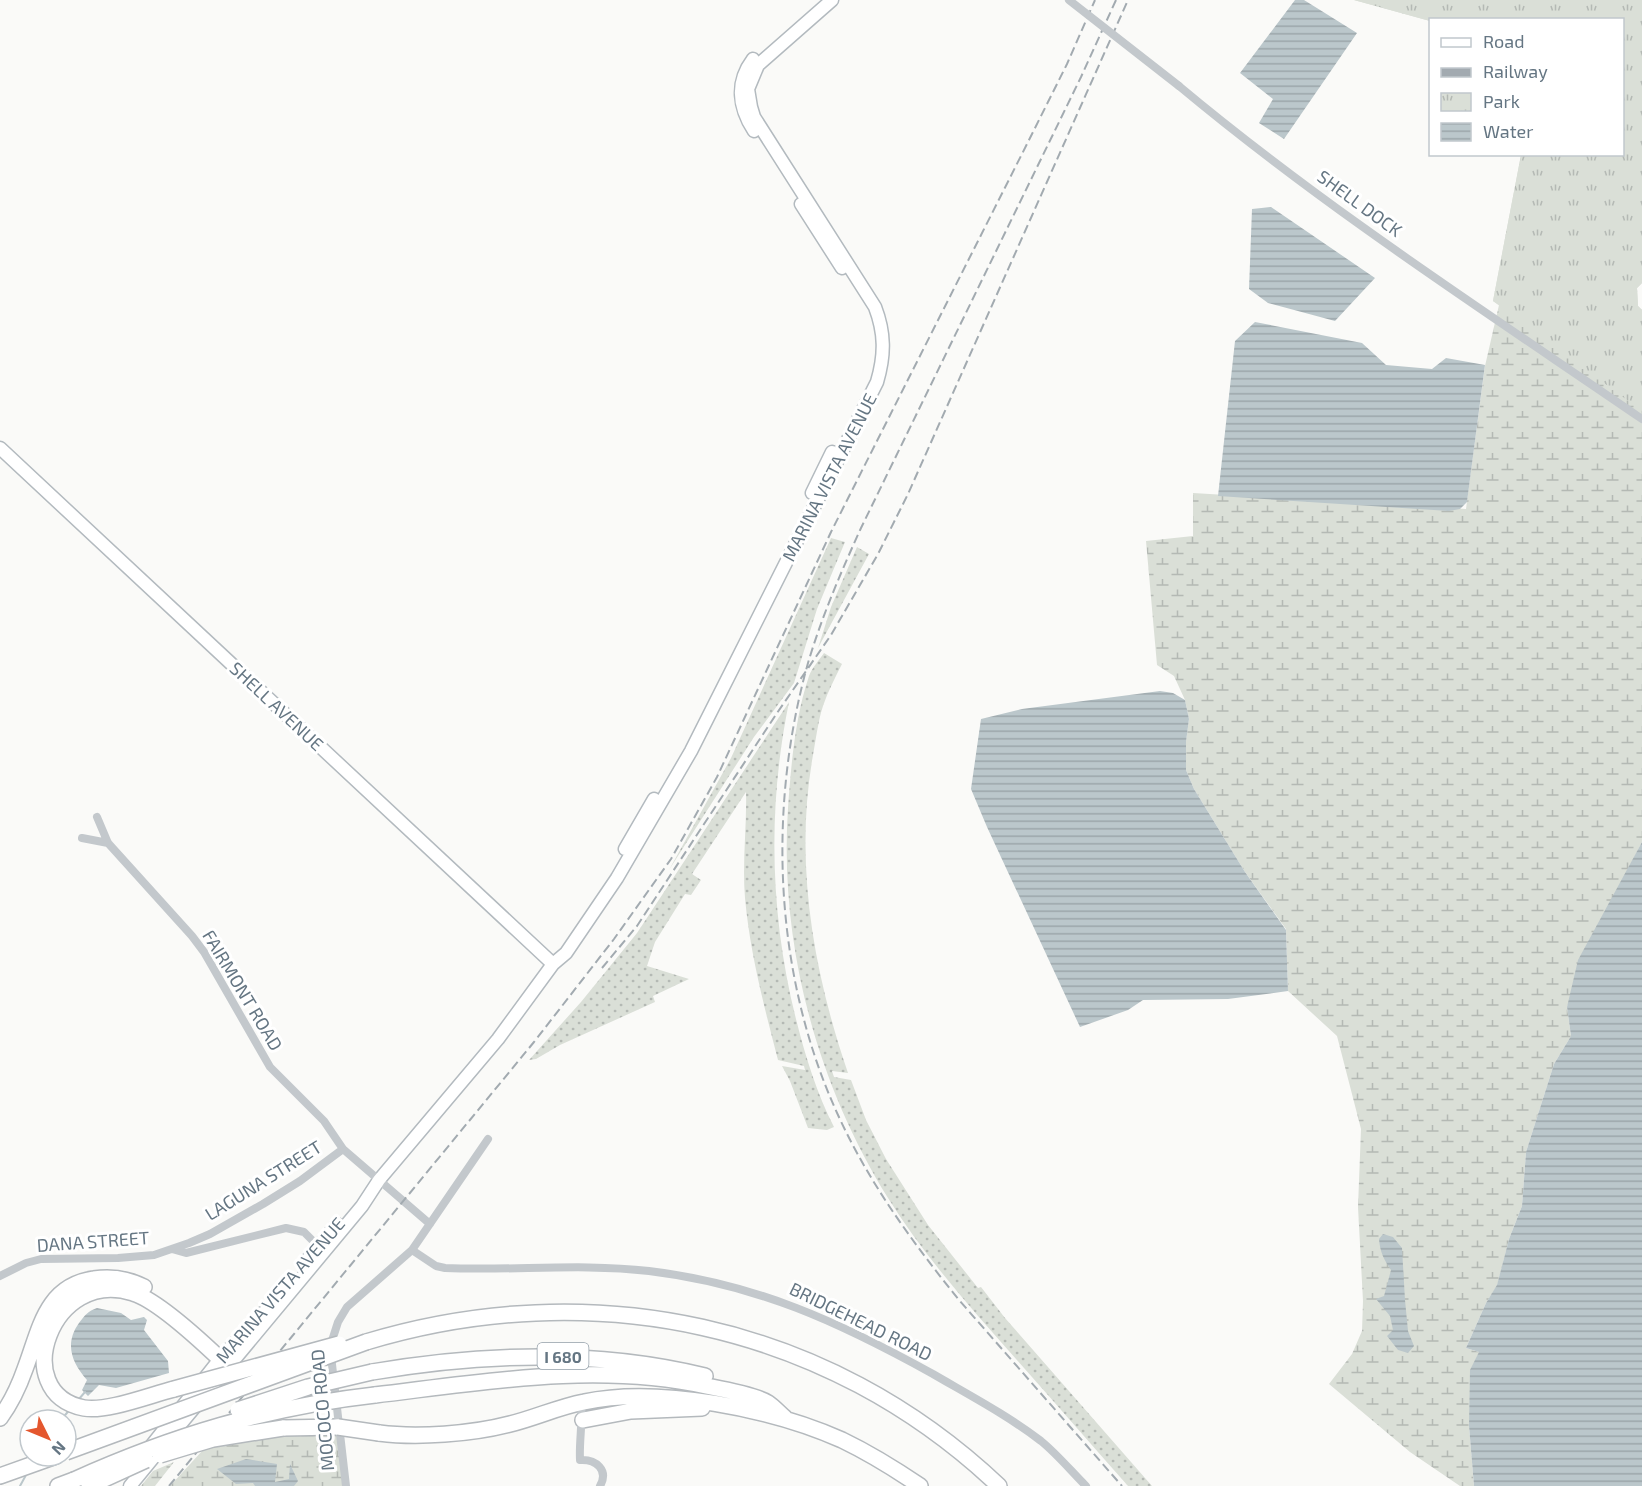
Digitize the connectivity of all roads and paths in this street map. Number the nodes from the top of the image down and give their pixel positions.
1 (819, 0) edge
2 (832, 0) edge
3 (1069, 0) edge
4 (1642, 419) edge
5 (0, 448) edge
6 (98, 817) dead end
7 (82, 838) dead end
8 (108, 843) junction
9 (553, 964) junction
10 (488, 1139) dead end
11 (343, 1149) junction
12 (379, 1180) junction
13 (430, 1224) junction
14 (189, 1243) joint
15 (318, 1245) junction
16 (172, 1249) junction
17 (412, 1250) junction
18 (0, 1276) edge
19 (366, 1342) junction
20 (226, 1358) junction
21 (747, 1396) junction
22 (581, 1402) junction
23 (190, 1405) junction
24 (724, 1407) junction
25 (0, 1418) edge
26 (583, 1420) junction
27 (790, 1422) junction
28 (78, 1448) edge
29 (149, 1454) junction
30 (22, 1468) edge
31 (0, 1476) edge
32 (82, 1483) edge
33 (58, 1486) edge
34 (119, 1486) edge
35 (130, 1486) edge
36 (346, 1486) edge
37 (600, 1486) edge
38 (921, 1486) edge
39 (999, 1486) edge
40 (1086, 1486) edge

1 - 9 main road, MARINA VISTA AVENUE
2 - 9 main road, MARINA VISTA AVENUE
3 - 4 street, SHELL DOCK, bridge
5 - 9 main road, SHELL AVENUE
6 - 8 street, FAIRMONT ROAD
7 - 8 street
8 - 11 street, FAIRMONT ROAD
9 - 12 main road, MARINA VISTA AVENUE
10 - 13 street, MOCOCO ROAD
11 - 12 street, LAGUNA STREET
11 - 14 street, LAGUNA STREET
12 - 13 street
12 - 15 main road, MARINA VISTA AVENUE
12 - 20 main road, MARINA VISTA AVENUE
13 - 17 street, MOCOCO ROAD
14 - 16 street, DANA STREET
15 - 16 street, LAGUNA STREET
15 - 20 main road, MARINA VISTA AVENUE
16 - 18 street, DANA STREET
17 - 36 street, MOCOCO ROAD
17 - 40 street, BRIDGEHEAD ROAD
19 - 20 highway, bridge
19 - 28 highway, bridge
19 - 39 highway
20 - 23 main road, MARINA VISTA AVENUE
20 - 25 highway
21 - 27 highway, I 680
21 - 29 highway, I 680, bridge
21 - 29 highway, I 680, bridge
22 - 24 highway, I 680
22 - 26 street
22 - 29 highway, I 680, bridge
23 - 34 main road
23 - 35 main road
24 - 26 highway
24 - 27 highway, I 680
26 - 37 street
27 - 38 highway, I 680
29 - 32 highway, bridge
30 - 31 highway
32 - 33 highway

